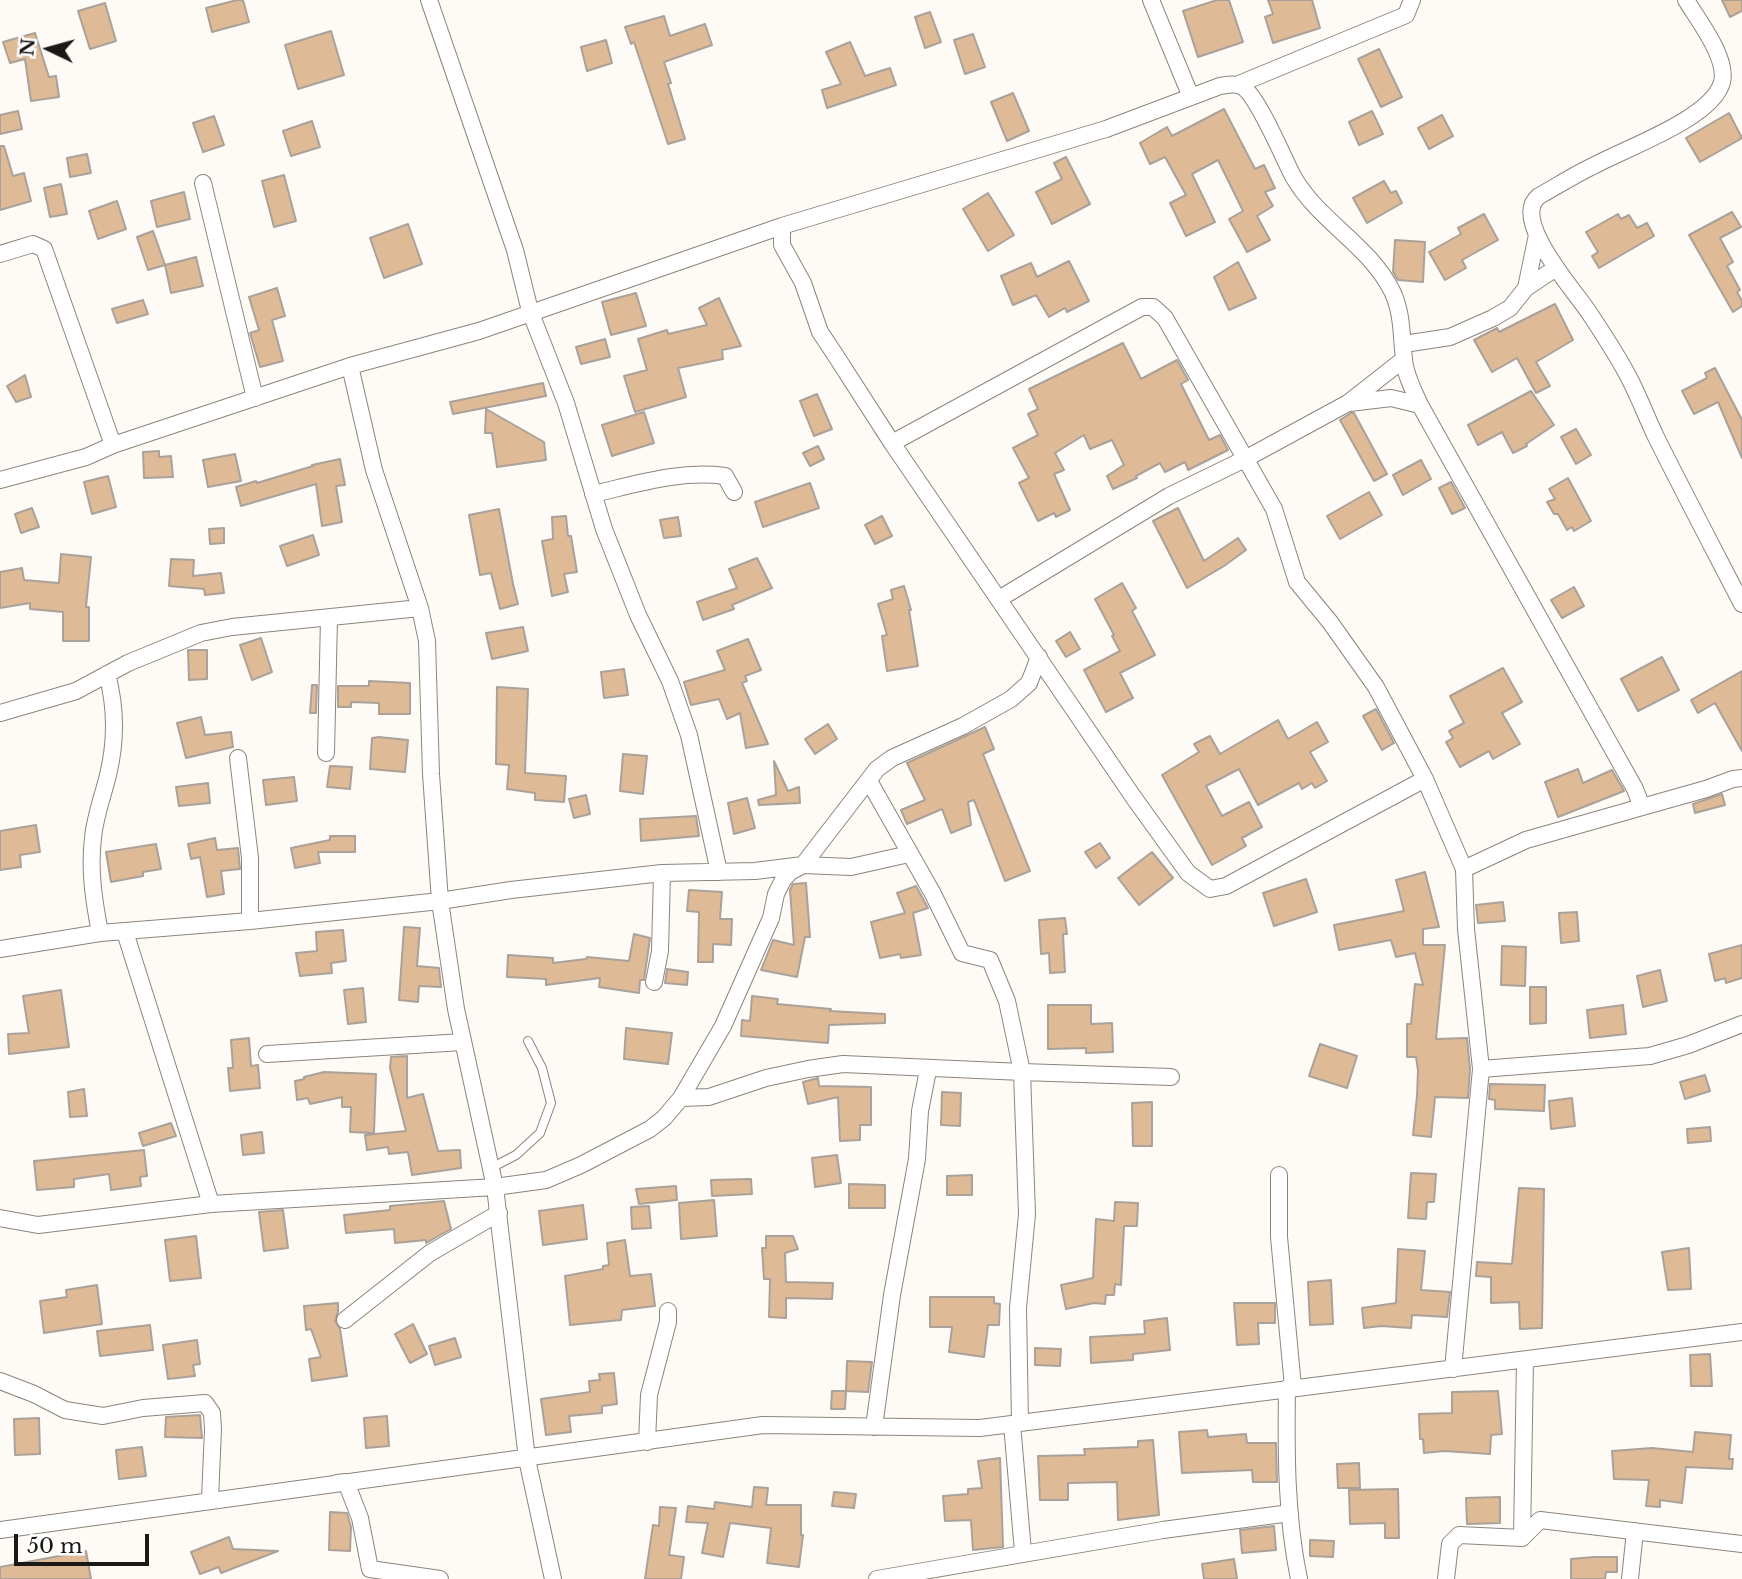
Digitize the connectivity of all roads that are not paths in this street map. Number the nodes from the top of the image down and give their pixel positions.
1 (429, 0) edge
2 (1151, 0) edge
3 (1412, 0) edge
4 (1686, 0) edge
5 (1239, 84) junction
6 (1191, 97) junction
7 (203, 183) dead end
8 (782, 226) junction
9 (757, 235) junction
10 (1536, 235) junction
11 (782, 246) junction
12 (0, 254) edge
13 (1556, 268) junction
14 (1526, 288) junction
15 (530, 311) junction
16 (1404, 352) junction
17 (350, 366) junction
18 (255, 398) junction
19 (1348, 403) junction
20 (1420, 405) junction
21 (892, 443) junction
22 (113, 445) junction
23 (1245, 459) junction
24 (0, 480) edge
25 (734, 492) dead end
26 (593, 494) junction
27 (999, 599) junction
28 (1742, 604) edge
29 (420, 608) junction
30 (329, 618) junction
31 (1039, 657) junction
32 (107, 674) junction
33 (1054, 679) junction
34 (1029, 682) junction
35 (0, 713) edge
36 (326, 753) dead end
37 (238, 758) dead end
38 (1742, 778) edge
39 (1425, 779) junction
40 (869, 781) junction
41 (1642, 807) junction
42 (909, 854) junction
43 (803, 865) junction
44 (1464, 869) junction
45 (755, 871) junction
46 (719, 872) junction
47 (662, 873) junction
48 (776, 894) junction
49 (440, 901) junction
50 (250, 921) junction
51 (125, 932) junction
52 (100, 933) junction
53 (0, 949) edge
54 (654, 982) dead end
55 (1742, 1024) edge
56 (528, 1041) dead end
57 (463, 1042) junction
58 (267, 1054) dead end
59 (1481, 1069) junction
60 (928, 1070) junction
61 (1021, 1072) junction
62 (1171, 1077) dead end
63 (681, 1098) junction
64 (491, 1168) junction
65 (1279, 1175) dead end
66 (495, 1187) junction
67 (211, 1204) junction
68 (499, 1213) junction
69 (0, 1218) edge
70 (668, 1311) dead end
71 (345, 1320) dead end
72 (1742, 1332) edge
73 (1525, 1361) junction
74 (1453, 1369) junction
75 (0, 1381) edge
76 (1290, 1387) junction
77 (1016, 1423) junction
78 (874, 1427) junction
79 (648, 1442) junction
80 (527, 1459) junction
81 (328, 1485) junction
82 (210, 1499) junction
83 (1290, 1513) junction
84 (0, 1530) edge
85 (1635, 1531) junction
86 (1522, 1538) junction
87 (1742, 1544) edge
88 (1023, 1552) junction
89 (440, 1579) edge
90 (553, 1579) edge
91 (877, 1579) edge
92 (1299, 1579) edge
93 (1446, 1579) edge
94 (1630, 1579) edge

1 - 15 street
2 - 6 street
3 - 5 street
4 - 10 street
5 - 6 street
5 - 16 street
6 - 8 street
7 - 18 street
8 - 9 street
8 - 11 street
9 - 11 street
9 - 15 street
10 - 13 street
10 - 14 street
11 - 21 street
12 - 22 street
13 - 14 street
13 - 28 street
14 - 16 street
15 - 17 street
15 - 26 street
16 - 19 street
16 - 20 street
17 - 18 street
17 - 29 street
18 - 22 street
19 - 20 street
19 - 23 street
20 - 41 street
21 - 23 street
21 - 27 street
22 - 24 street
23 - 27 street
23 - 39 street
25 - 26 street
26 - 46 street
27 - 31 street
29 - 30 street
29 - 49 street
30 - 32 street
30 - 36 street
31 - 33 street
31 - 34 street
32 - 35 street
32 - 52 street
33 - 34 street
33 - 39 street
34 - 40 street
37 - 50 street
38 - 41 street
39 - 44 street
40 - 42 street
40 - 43 street
41 - 44 street
42 - 43 street
42 - 61 street
43 - 45 street
43 - 48 street
44 - 59 street
45 - 46 street
45 - 48 street
46 - 47 street
47 - 49 street
47 - 54 street
48 - 63 street
49 - 50 street
49 - 57 street
50 - 51 street
51 - 52 street
51 - 67 street
52 - 53 street
55 - 59 street
56 - 64 lane
57 - 58 street
57 - 64 street
59 - 74 street
60 - 61 street
60 - 63 street
60 - 78 street
61 - 62 street
61 - 77 street
63 - 66 street
64 - 66 street
65 - 76 street
66 - 67 street
66 - 68 street
67 - 69 street
68 - 71 street
68 - 80 street
70 - 79 street
72 - 73 street
73 - 74 street
73 - 86 street
74 - 76 street
75 - 82 street
76 - 77 street
76 - 83 street
77 - 78 street
77 - 88 street
78 - 79 street
79 - 80 street
80 - 81 street
80 - 90 street
81 - 82 street
81 - 89 street
82 - 84 street
83 - 88 street
83 - 92 street
85 - 86 street
85 - 87 street
85 - 94 street
86 - 93 street
88 - 91 street

